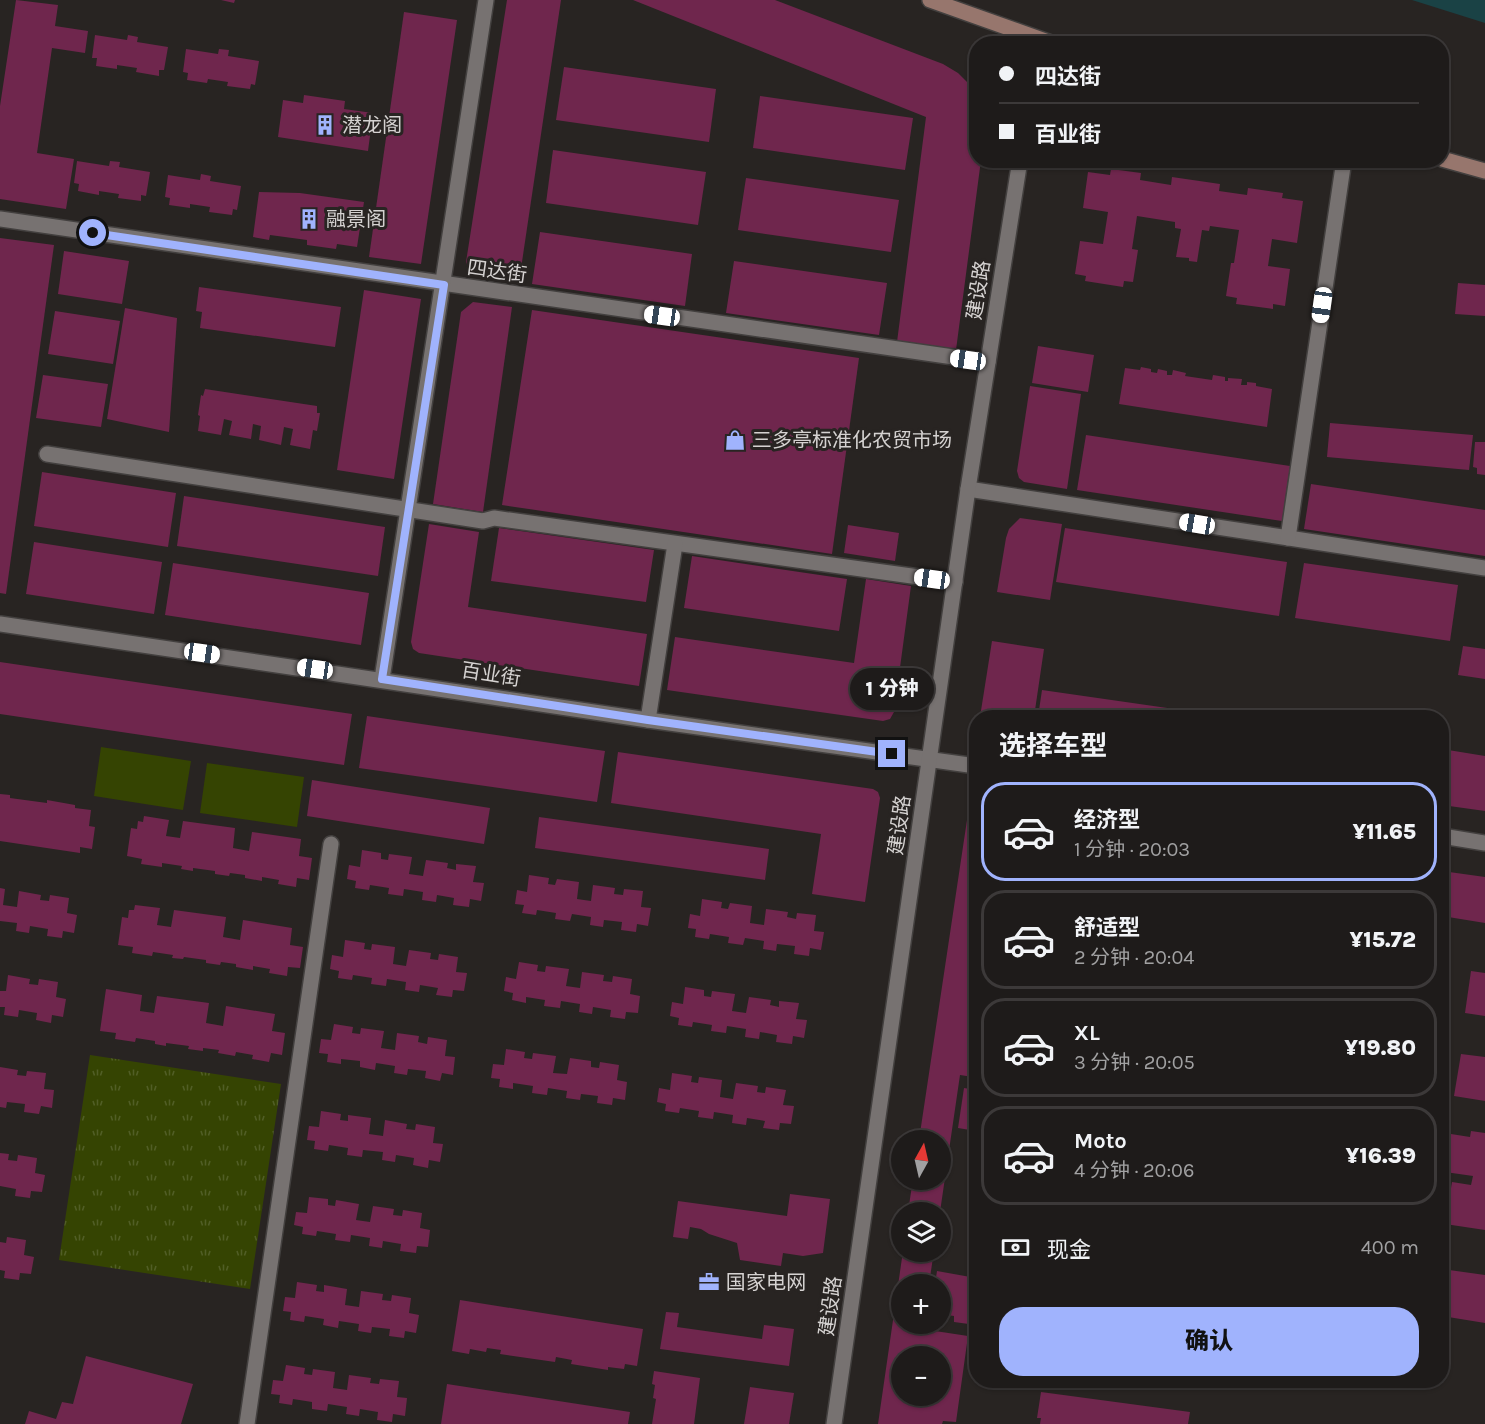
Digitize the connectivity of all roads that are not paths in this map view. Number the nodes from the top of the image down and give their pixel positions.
1 (486, 0) edge
2 (930, 0) edge
3 (1026, 36) edge
4 (1449, 161) edge
5 (1019, 168) edge
6 (1343, 168) edge
7 (1485, 171) edge
8 (0, 219) edge
9 (444, 285) junction
10 (988, 362) junction
11 (47, 454) dead end
12 (968, 489) junction
13 (408, 510) junction
14 (1288, 538) junction
15 (675, 544) junction
16 (1485, 568) edge
17 (955, 582) junction
18 (0, 624) edge
19 (382, 679) junction
20 (648, 720) junction
21 (929, 759) junction
22 (969, 765) edge
23 (1449, 837) edge
24 (1485, 843) edge
25 (330, 844) dead end
26 (247, 1424) edge
27 (834, 1424) edge

1 - 9 street
2 - 3 main road
4 - 7 main road
5 - 10 street, 建设路
6 - 14 street
8 - 9 street, 四达街
9 - 10 street, 四达街
9 - 13 street
10 - 12 street, 建设路
11 - 13 street
12 - 14 street
12 - 17 street, 建设路
13 - 15 street
13 - 19 street
14 - 16 street
15 - 17 street
15 - 20 street
17 - 21 street, 建设路
18 - 19 street, 百业街
19 - 20 street, 百业街
20 - 21 street, 百业街
21 - 22 street, 百业街
21 - 27 street, 建设路
23 - 24 street
25 - 26 street

